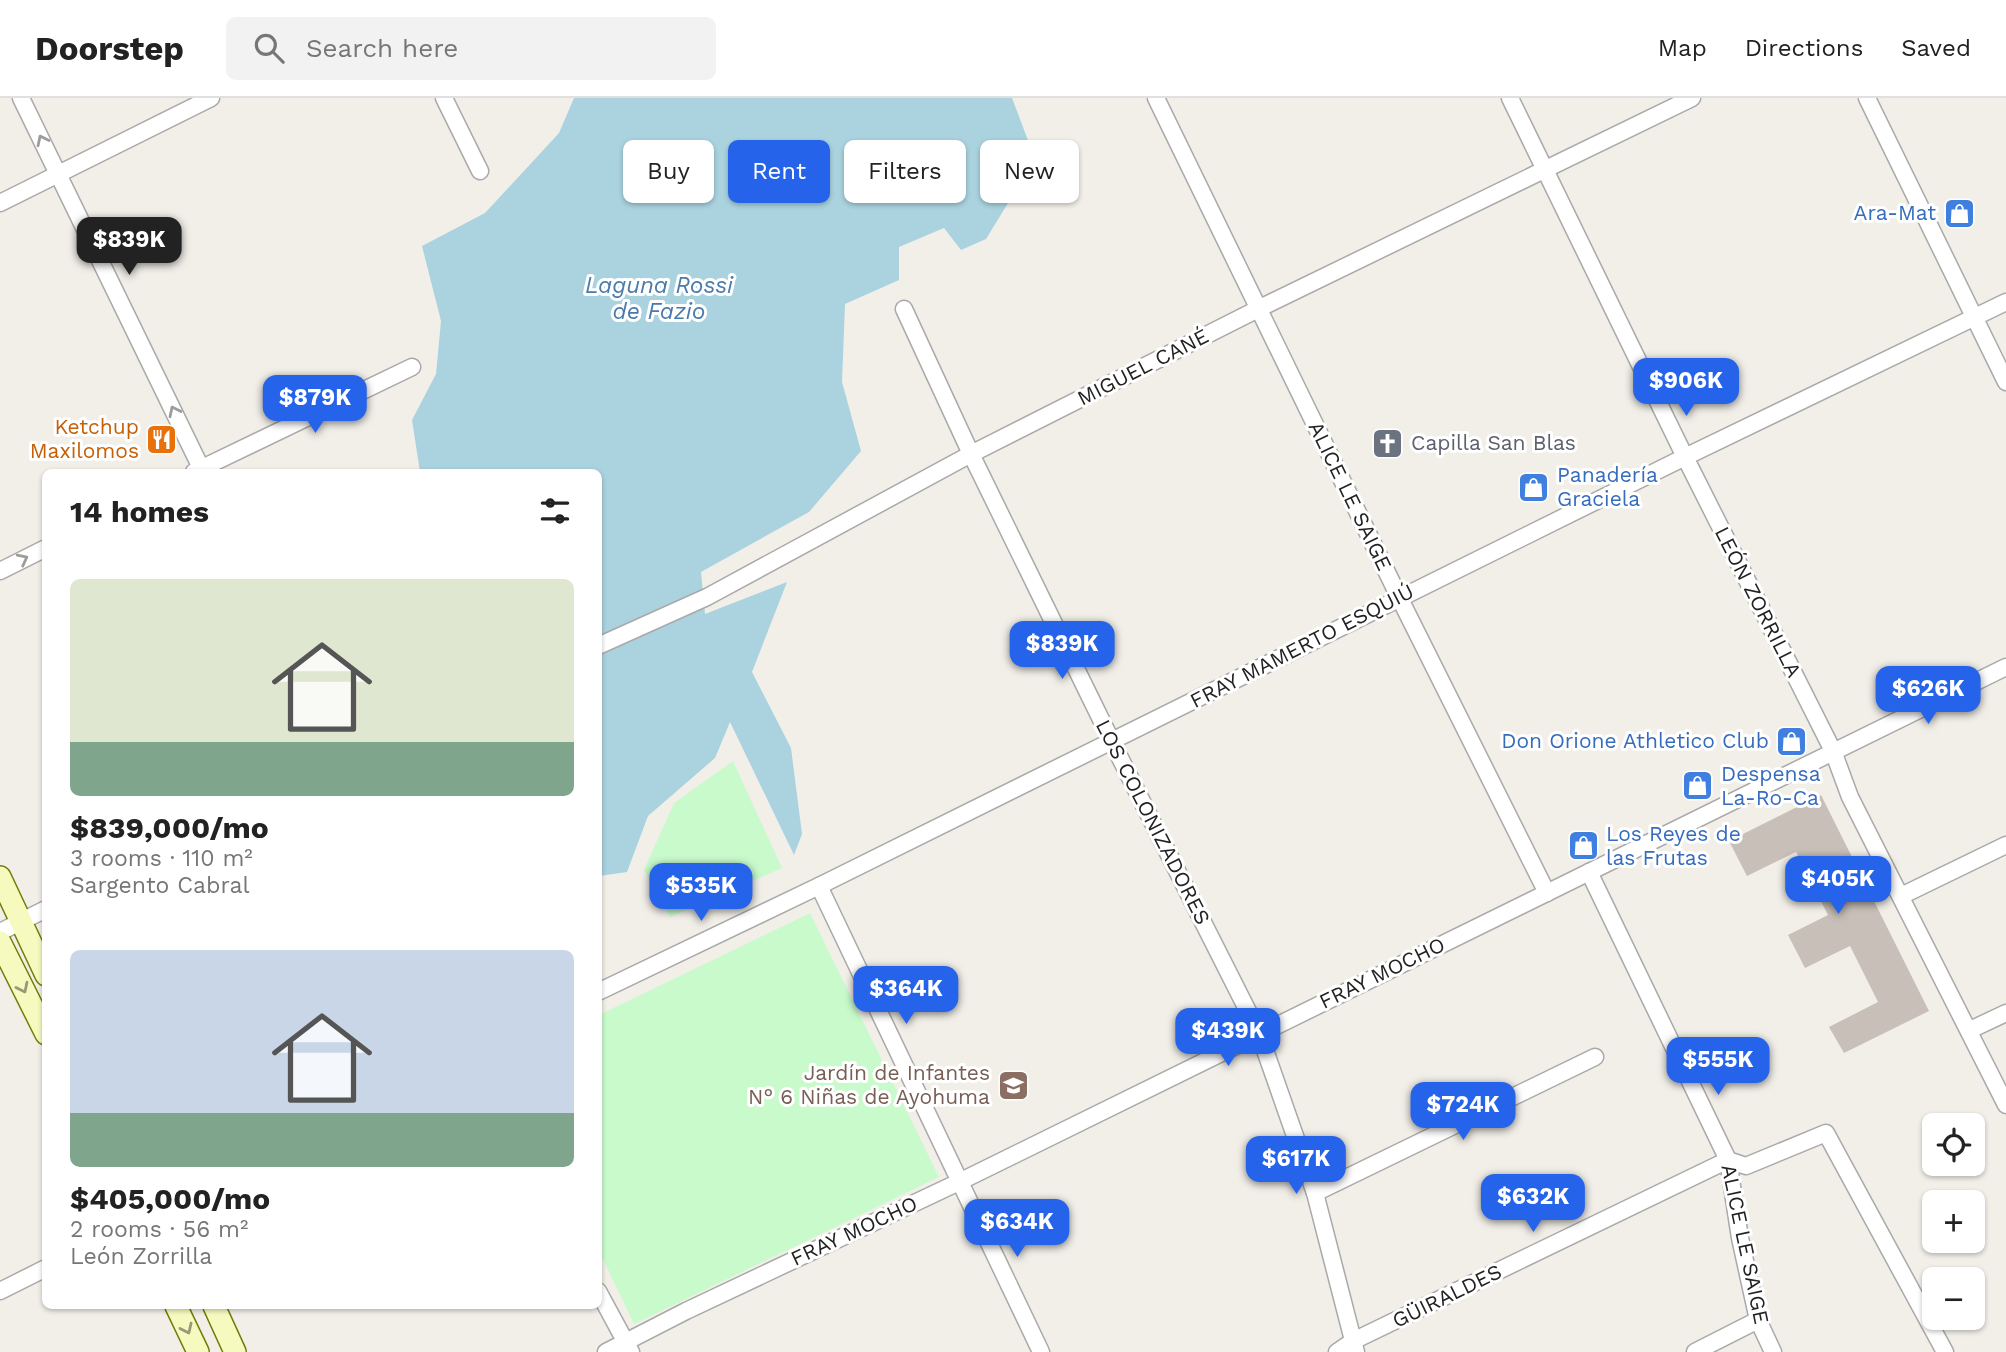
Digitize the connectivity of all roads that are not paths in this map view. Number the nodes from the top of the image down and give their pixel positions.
1 (21, 98) edge
2 (211, 98) edge
3 (444, 98) edge
4 (1156, 98) edge
5 (1510, 98) edge
6 (1692, 98) edge
7 (1867, 98) edge
8 (1544, 170) junction
9 (480, 171) dead end
10 (59, 174) junction
11 (0, 203) edge
12 (2006, 302) edge
13 (1260, 308) junction
14 (904, 309) dead end
15 (1974, 318) junction
16 (412, 367) dead end
17 (2006, 382) edge
18 (971, 454) junction
19 (1685, 457) junction
20 (199, 469) edge
21 (204, 469) edge
22 (42, 550) edge
23 (0, 570) edge
24 (1399, 597) junction
25 (602, 644) edge
26 (2006, 667) edge
27 (1112, 742) junction
28 (1833, 751) junction
29 (2006, 845) edge
30 (1589, 872) junction
31 (0, 877) edge
32 (819, 886) junction
33 (1547, 893) junction
34 (1901, 896) junction
35 (42, 911) edge
36 (21, 922) junction
37 (0, 932) edge
38 (0, 942) edge
39 (42, 967) edge
40 (602, 990) edge
41 (2006, 1013) edge
42 (42, 1026) edge
43 (1970, 1030) junction
44 (1259, 1033) junction
45 (1595, 1057) dead end
46 (2006, 1105) edge
47 (1728, 1160) junction
48 (959, 1182) junction
49 (1315, 1194) junction
50 (42, 1270) edge
51 (0, 1291) edge
52 (602, 1298) edge
53 (177, 1309) edge
54 (215, 1309) edge
55 (1758, 1320) junction
56 (1355, 1346) edge
57 (628, 1347) edge
58 (198, 1352) edge
59 (235, 1352) edge
60 (606, 1352) edge
61 (1041, 1352) edge
62 (1337, 1352) edge
63 (1695, 1352) edge
64 (1773, 1352) edge
65 (1945, 1352) edge

10 -> 1 street
2 - 10 street
3 - 9 street
4 - 13 street, ALICE LE SAIGE
5 - 8 street, LEÓN ZORRILLA
6 - 8 street, MIGUEL CANÉ
7 - 15 street
8 - 13 street, MIGUEL CANÉ
8 - 19 street, LEÓN ZORRILLA
10 - 11 street
20 -> 10 street
12 - 15 street, FRAY MAMERTO ESQUIÚ
13 - 18 street, MIGUEL CANÉ
13 - 24 street, ALICE LE SAIGE
14 - 18 street, LOS COLONIZADORES
15 - 17 street
15 - 19 street, FRAY MAMERTO ESQUIÚ
16 - 21 street
18 - 25 street, MIGUEL CANÉ
18 - 27 street, LOS COLONIZADORES
19 - 24 street, FRAY MAMERTO ESQUIÚ
19 - 28 street, LEÓN ZORRILLA
23 -> 22 street
24 - 27 street, FRAY MAMERTO ESQUIÚ
24 - 33 street, ALICE LE SAIGE
26 - 28 street, FRAY MOCHO
27 - 32 street, FRAY MAMERTO ESQUIÚ
27 - 44 street, LOS COLONIZADORES
28 - 30 street, FRAY MOCHO
28 - 34 street, LEÓN ZORRILLA
29 - 34 street
30 - 33 street, FRAY MOCHO
30 - 47 street, ALICE LE SAIGE
31 - 36 main road
32 - 40 street, FRAY MAMERTO ESQUIÚ
32 - 48 street
33 - 44 street, FRAY MOCHO
34 - 43 street, LEÓN ZORRILLA
35 - 36 street
36 - 37 street
36 - 39 main road
38 -> 42 main road
41 - 43 street
43 - 46 street, LEÓN ZORRILLA
44 - 48 street, FRAY MOCHO
44 - 49 street, LOS COLONIZADORES
45 - 49 street
47 - 55 street, ALICE LE SAIGE
47 - 56 street, GÜIRALDES
47 - 65 street, GÜIRALDES
48 - 57 street, FRAY MOCHO
48 - 61 street
49 - 56 street, LOS COLONIZADORES
50 - 51 street
52 - 57 street
53 -> 58 main road
54 - 59 main road
55 - 63 street
55 - 64 street, ALICE LE SAIGE
56 - 62 street, GÜIRALDES
57 - 60 street, FRAY MOCHO

